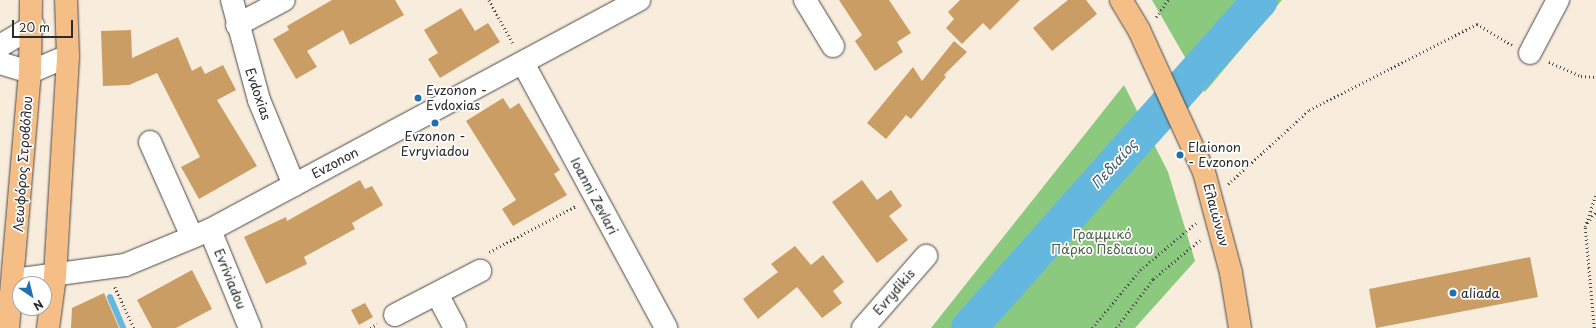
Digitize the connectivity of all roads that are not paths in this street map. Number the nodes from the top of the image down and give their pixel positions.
1 (31, 0) edge
2 (66, 0) edge
3 (232, 0) edge
4 (284, 0) edge
5 (639, 0) edge
6 (805, 0) edge
7 (1121, 0) edge
8 (1558, 0) edge
9 (237, 25) junction
10 (33, 26) junction
11 (0, 46) edge
12 (833, 46) dead end
13 (1530, 53) dead end
14 (68, 56) junction
15 (0, 63) edge
16 (523, 63) junction
17 (30, 72) junction
18 (150, 142) dead end
19 (294, 185) junction
20 (201, 234) junction
21 (926, 256) dead end
22 (480, 271) road end
23 (14, 276) edge
24 (52, 276) edge
25 (55, 276) junction
26 (437, 294) junction
27 (12, 296) edge
28 (395, 315) dead end
29 (8, 328) edge
30 (48, 328) edge
31 (250, 328) edge
32 (455, 328) edge
33 (666, 328) edge
34 (863, 328) edge
35 (1240, 328) edge

1 - 10 main road, Λεωφόρος Στροβόλου
2 - 14 main road
3 - 9 street, Evdoxias
4 - 9 street
5 - 16 street, Evzonon
6 - 12 street
7 - 35 main road, Ελαιώνων
8 - 13 street
9 - 19 street, Evdoxias
10 - 11 street
10 - 17 main road, Λεωφόρος Στροβόλου
14 - 17 street
14 - 25 main road
15 - 17 street
16 - 19 street, Evzonon
16 - 33 street, Ioanni Zevlari
17 - 23 main road, Λεωφόρος Στροβόλου
18 - 20 street, Evriviadou
19 - 20 street, Evzonon
20 - 25 street, Evzonon
20 - 31 street, Evriviadou
21 - 34 street, Evrydikis
22 - 26 street
24 - 25 street, Evzonon
25 - 30 main road
26 - 28 street
26 - 32 street
27 - 29 main road, Λεωφόρος Στροβόλου

